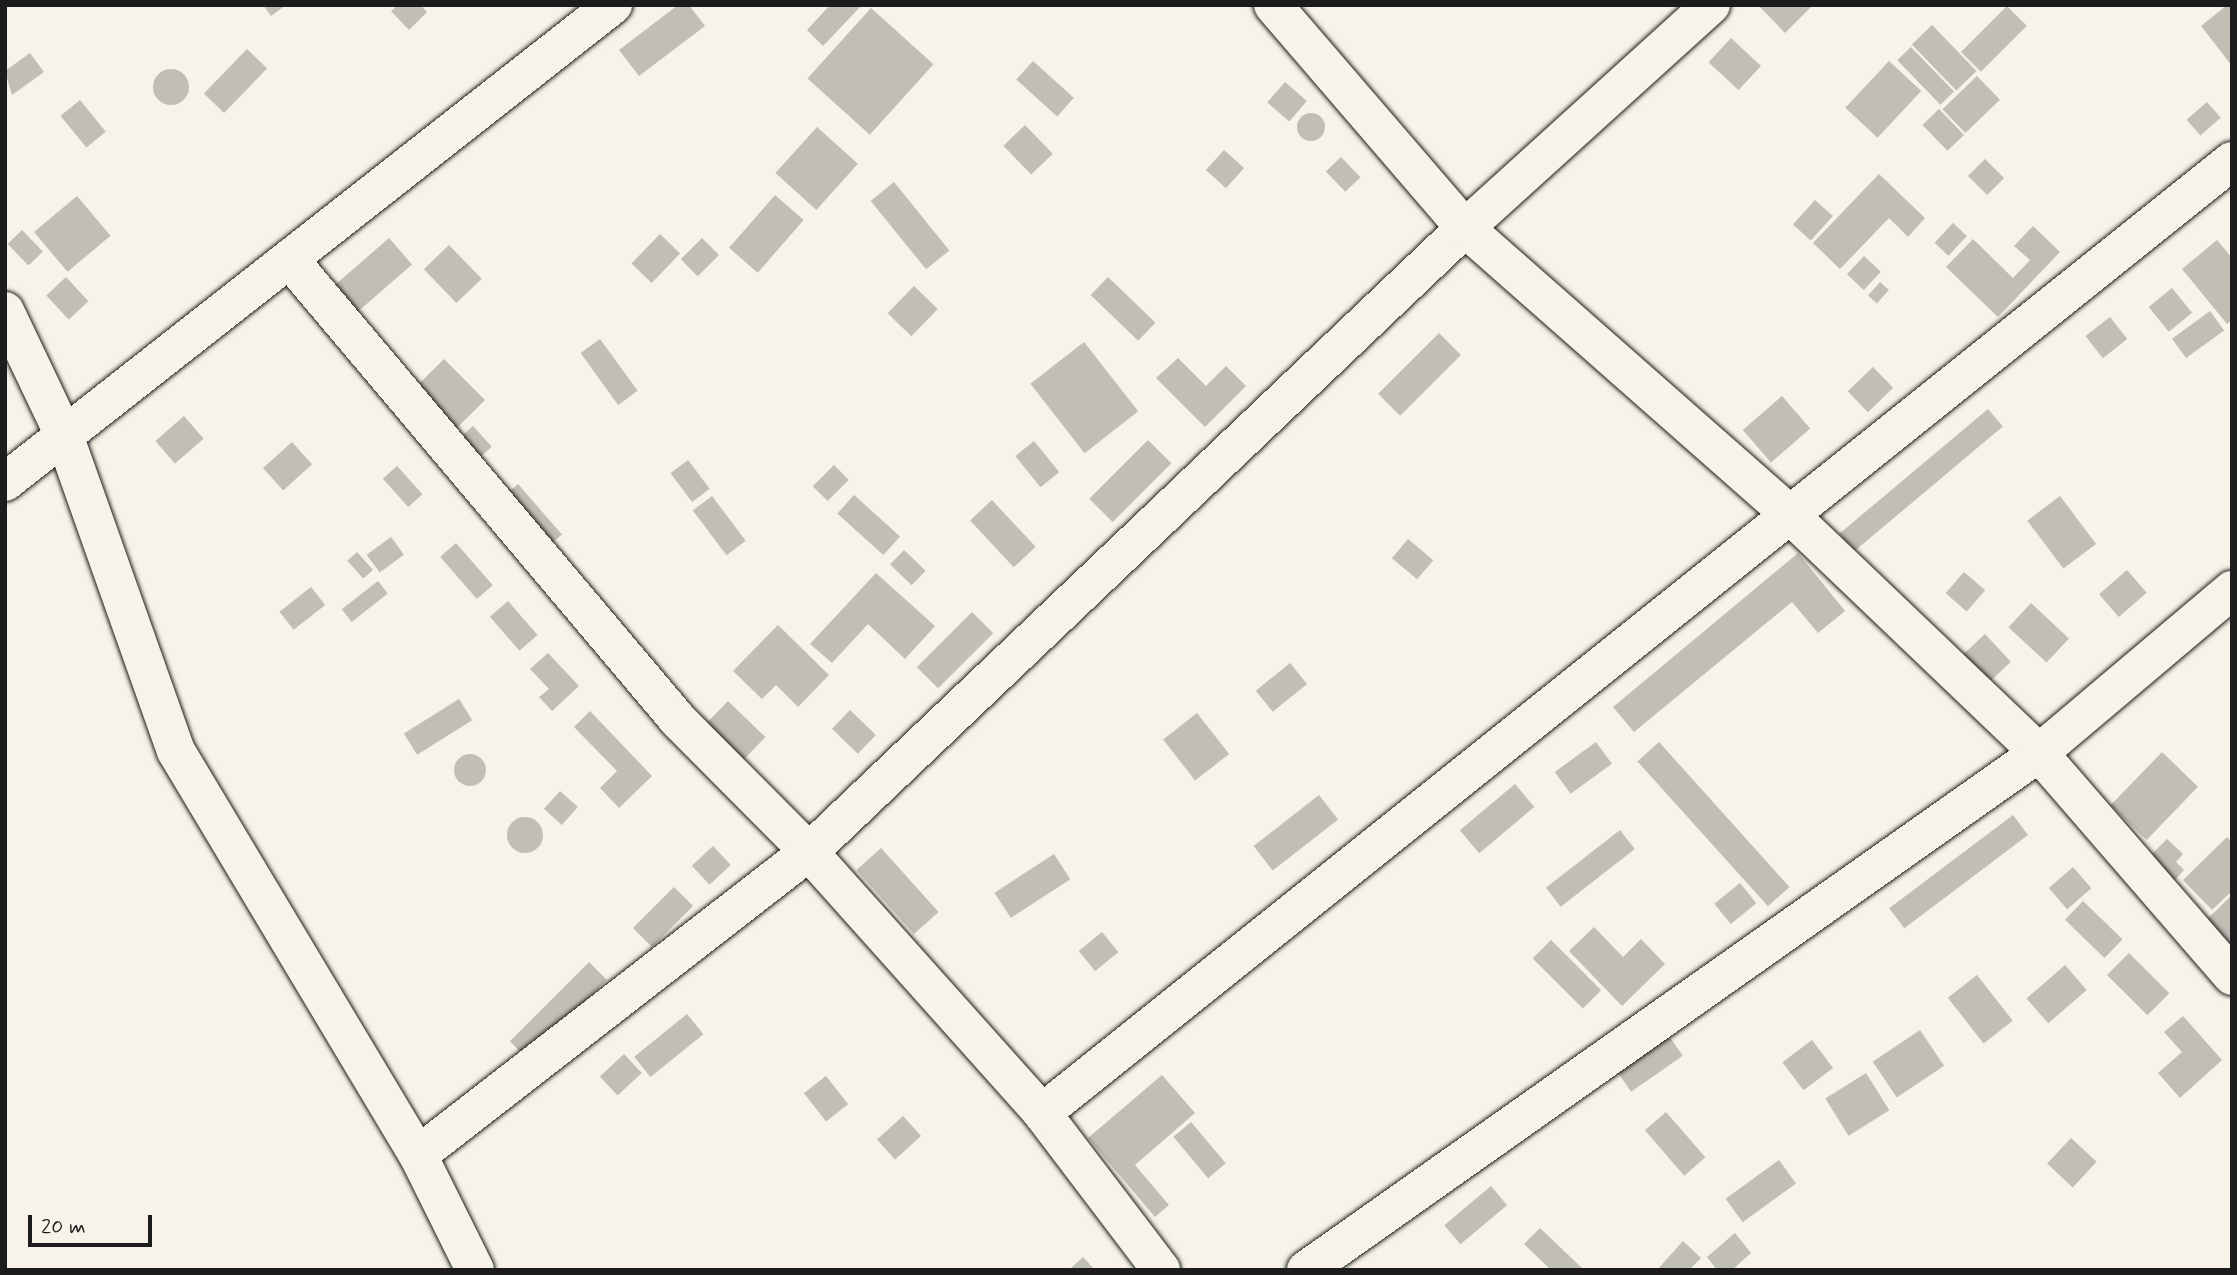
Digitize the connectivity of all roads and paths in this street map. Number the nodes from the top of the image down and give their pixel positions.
1 (613, 5) edge
2 (1273, 5) edge
3 (1711, 5) edge
4 (2232, 161) edge
5 (1465, 228) junction
6 (289, 259) junction
7 (5, 311) edge
8 (64, 435) junction
9 (5, 482) edge
10 (1790, 515) junction
11 (2232, 590) edge
12 (2039, 753) junction
13 (809, 852) junction
14 (2232, 976) edge
15 (1042, 1113) junction
16 (418, 1156) junction
17 (475, 1270) edge
18 (1161, 1270) edge
19 (1306, 1270) edge

1 - 6 street
2 - 5 street
3 - 5 street
4 - 10 street
5 - 10 street
5 - 13 street
6 - 8 street
6 - 13 street
7 - 8 street
8 - 9 street
8 - 16 street
10 - 12 street
10 - 15 street
11 - 12 street
12 - 14 street
12 - 19 street
13 - 15 street
13 - 16 street
15 - 18 street
16 - 17 street

